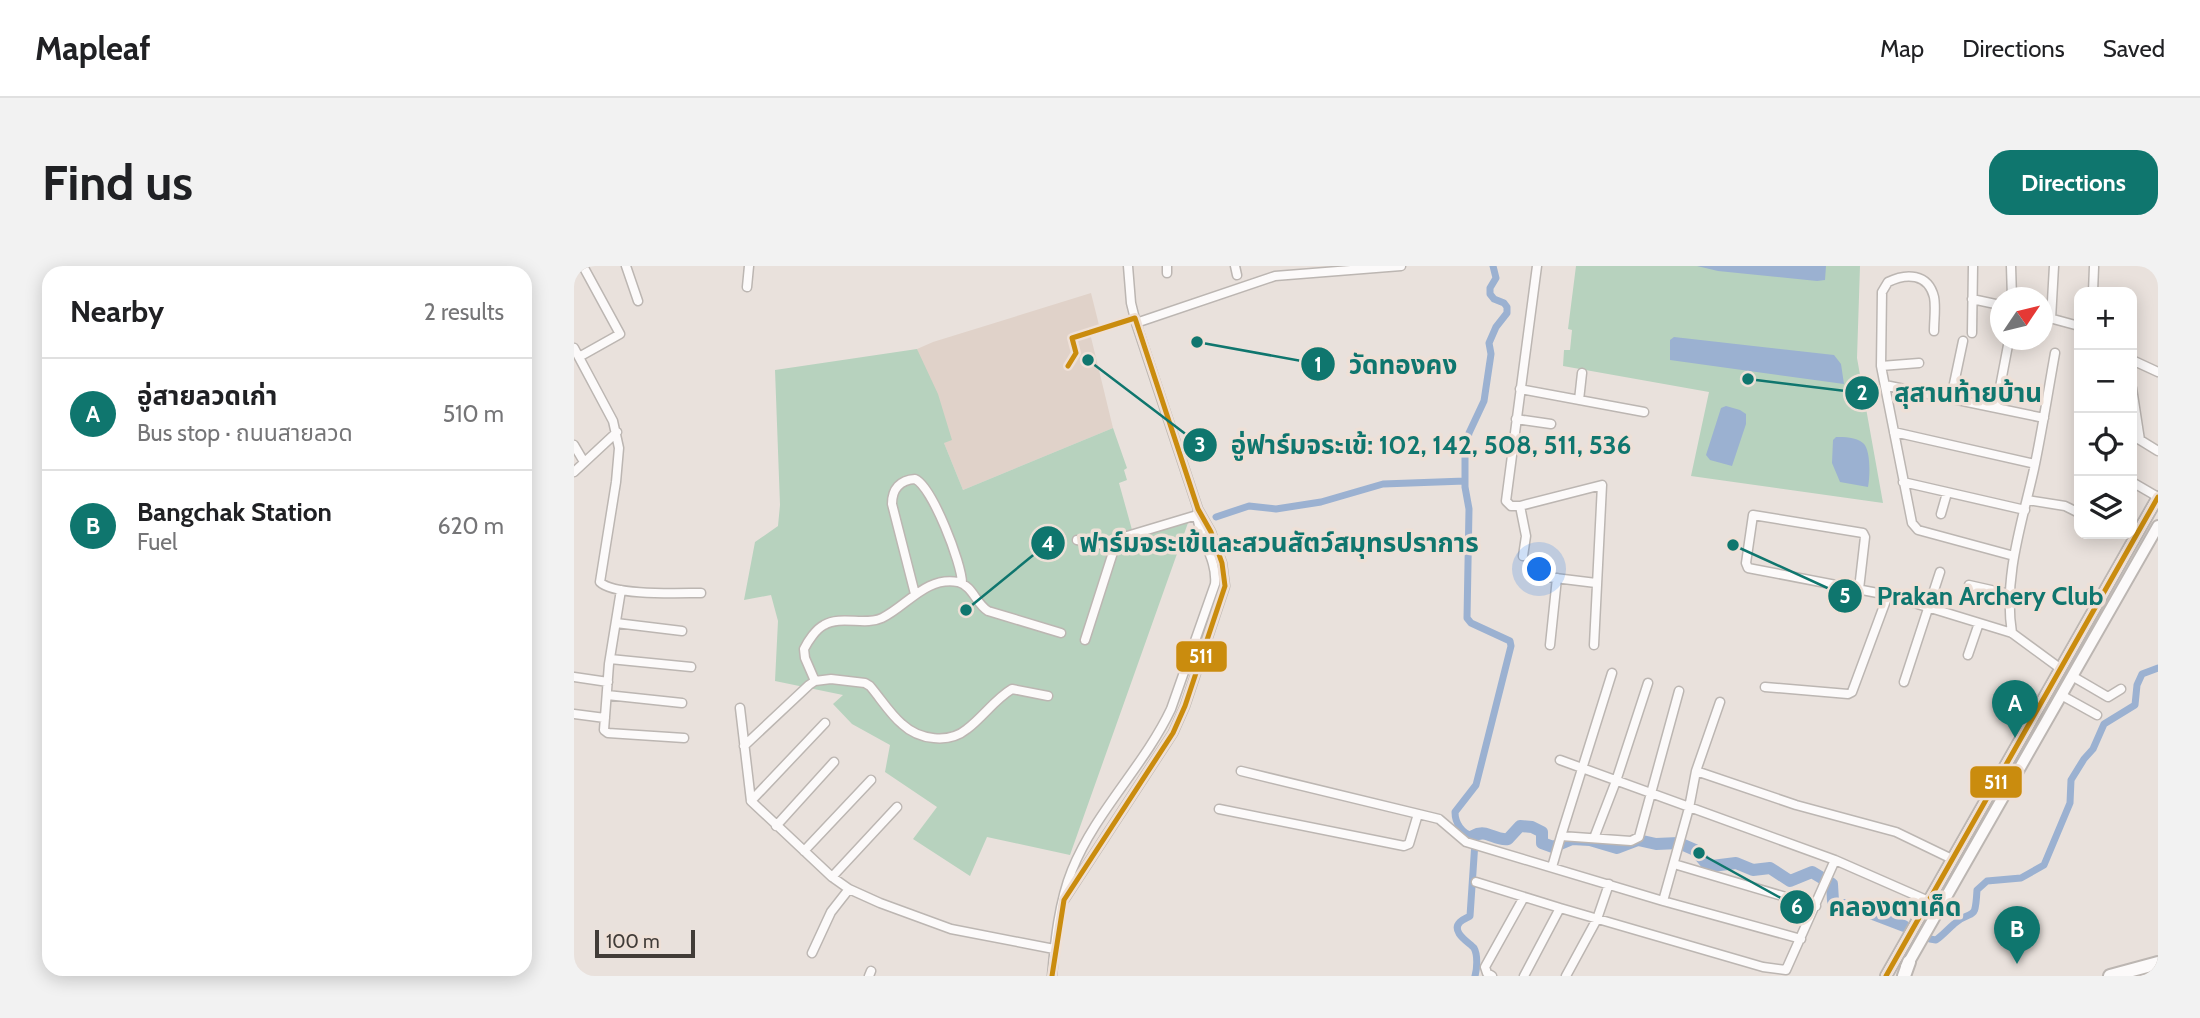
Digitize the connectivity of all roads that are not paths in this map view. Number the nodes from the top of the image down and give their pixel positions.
1 (583, 266) edge
2 (626, 266) edge
3 (749, 266) edge
4 (1128, 266) edge
5 (1401, 266) edge
6 (1537, 266) edge
7 (1973, 266) edge
8 (2011, 266) edge
9 (2054, 266) edge
10 (2094, 267) edge
11 (747, 287) dead end
12 (2012, 287) edge
13 (2051, 287) edge
14 (2093, 287) edge
15 (1972, 299) junction
16 (638, 301) dead end
17 (1990, 303) edge
18 (2053, 320) edge
19 (1136, 323) junction
20 (2074, 325) edge
21 (1934, 331) dead end
22 (1972, 333) dead end
23 (1963, 341) dead end
24 (574, 348) edge
25 (2006, 350) edge
26 (2055, 353) dead end
27 (579, 357) junction
28 (2137, 362) edge
29 (1919, 363) dead end
30 (1881, 366) junction
31 (2158, 372) edge
32 (1582, 373) dead end
33 (1885, 385) junction
34 (1520, 389) junction
35 (1951, 398) junction
36 (1579, 400) junction
37 (1996, 408) junction
38 (1644, 412) dead end
39 (2044, 418) junction
40 (1516, 419) junction
41 (1551, 424) dead end
42 (617, 432) junction
43 (1894, 432) junction
44 (2137, 438) edge
45 (574, 445) edge
46 (2158, 451) edge
47 (584, 462) junction
48 (2035, 464) junction
49 (574, 472) edge
50 (1903, 482) junction
51 (2137, 485) edge
52 (1947, 493) junction
53 (2158, 497) edge
54 (2026, 505) junction
55 (1520, 506) junction
56 (2074, 510) edge
57 (1197, 512) junction
58 (1941, 514) dead end
59 (2158, 526) edge
60 (1077, 540) dead end
61 (1114, 547) junction
62 (1523, 556) dead end
63 (2014, 556) junction
64 (2118, 568) junction
65 (1940, 572) dead end
66 (2129, 576) junction
67 (962, 583) junction
68 (1596, 583) junction
69 (1969, 585) dead end
70 (1859, 589) junction
71 (621, 590) junction
72 (701, 593) dead end
73 (915, 594) junction
74 (2009, 594) junction
75 (1888, 595) junction
76 (1929, 607) junction
77 (616, 623) junction
78 (1979, 623) junction
79 (682, 631) dead end
80 (1061, 633) dead end
81 (2012, 633) junction
82 (1085, 640) dead end
83 (1550, 645) dead end
84 (1594, 645) dead end
85 (1968, 655) dead end
86 (610, 659) junction
87 (691, 667) dead end
88 (2060, 669) junction
89 (1612, 673) dead end
90 (2072, 676) junction
91 (574, 677) edge
92 (815, 681) junction
93 (608, 682) junction
94 (1648, 682) dead end
95 (1904, 682) dead end
96 (1765, 687) dead end
97 (2121, 689) dead end
98 (1679, 691) dead end
99 (607, 695) junction
100 (2061, 695) junction
101 (1048, 696) dead end
102 (1720, 702) dead end
103 (682, 703) dead end
104 (740, 708) dead end
105 (574, 714) edge
106 (2097, 715) dead end
107 (605, 718) junction
108 (825, 723) dead end
109 (684, 738) dead end
110 (744, 746) junction
111 (1560, 760) dead end
112 (834, 762) dead end
113 (1581, 767) junction
114 (1241, 771) dead end
115 (1696, 772) junction
116 (871, 780) dead end
117 (1616, 781) junction
118 (1652, 795) junction
119 (751, 802) junction
120 (897, 807) dead end
121 (1689, 808) junction
122 (1219, 809) dead end
123 (1418, 814) junction
124 (776, 826) junction
125 (1561, 836) junction
126 (1594, 838) junction
127 (804, 851) junction
128 (1952, 859) junction
129 (1835, 860) junction
130 (1674, 864) junction
131 (1552, 867) junction
132 (832, 877) junction
133 (1476, 883) dead end
134 (1609, 884) junction
135 (849, 889) junction
136 (1524, 897) junction
137 (1929, 900) junction
138 (1663, 901) junction
139 (1816, 906) junction
140 (1940, 906) junction
141 (1560, 908) junction
142 (1597, 919) junction
143 (1801, 939) junction
144 (1054, 949) junction
145 (812, 953) dead end
146 (1909, 962) joint
147 (2158, 963) edge
148 (1052, 976) edge
149 (1492, 976) edge
150 (1524, 976) edge
151 (1566, 976) edge
152 (1886, 976) edge
153 (1903, 976) edge
154 (2109, 976) edge

1 - 27 street
2 - 16 street
3 - 11 street
4 - 19 street
5 - 19 street
6 - 34 street
7 - 15 street
8 - 12 street
9 - 13 street
10 - 14 street
15 - 17 street
15 - 22 street
18 - 20 street
19 - 57 street
21 - 30 street
23 - 35 street
24 - 27 street
25 - 37 street
26 - 39 street
27 - 42 street
28 - 31 street
29 - 30 street
30 - 33 street
32 - 36 street
33 - 35 street
33 - 43 street
34 - 36 street
34 - 40 street
35 - 37 street
36 - 38 street
37 - 39 street
39 - 48 street
40 - 41 street
40 - 55 street
42 - 47 street
42 - 71 street
43 - 48 street
43 - 50 street
44 - 46 street
45 - 47 street
47 - 49 street
48 - 54 street
50 - 52 street
50 - 63 street
51 - 53 street
52 - 54 street
52 - 58 street
53 - 64 main road
54 - 56 street
54 - 63 street
55 - 62 street
55 - 68 street
57 - 61 street
57 - 144 street
59 - 66 main road
60 - 61 street
61 - 82 street
63 - 74 street
64 - 66 main road
64 - 88 main road
65 - 76 street
66 - 90 main road
67 - 73 street
67 - 73 street
67 - 80 street
68 - 83 street
68 - 84 street
69 - 74 street
70 - 70 street
70 - 75 street
71 - 72 street
71 - 77 street
73 - 92 street
74 - 81 street
75 - 76 street
75 - 96 street
76 - 78 street
76 - 95 street
77 - 79 street
77 - 86 street
78 - 81 street
78 - 85 street
81 - 88 street
86 - 87 street
86 - 93 street
88 - 128 main road
89 - 113 street
90 - 97 street
90 - 100 main road
91 - 93 street
92 - 101 street
92 - 110 street
93 - 99 street
94 - 117 street
98 - 118 street
99 - 103 street
99 - 107 street
100 - 106 street
100 - 140 main road
102 - 115 street
104 - 110 street
105 - 107 street
107 - 109 street
108 - 119 street
110 - 119 street
111 - 113 street
112 - 124 street
113 - 117 street
113 - 125 street
114 - 123 street
115 - 121 street
115 - 128 street
116 - 127 street
117 - 118 street
117 - 126 street
118 - 121 street
118 - 126 street
119 - 124 street
120 - 132 street
121 - 129 street
121 - 130 street
122 - 123 street
123 - 131 street
124 - 127 street
125 - 126 street
125 - 131 street
127 - 132 street
128 - 137 main road
129 - 137 street
129 - 139 street
130 - 138 street
130 - 139 street
131 - 134 street
132 - 135 street
133 - 136 street
134 - 138 street
134 - 142 street
135 - 144 street
135 - 145 street
136 - 141 street
136 - 149 street
137 - 140 street
137 - 152 main road
138 - 143 street
139 - 143 street
140 - 146 main road
141 - 142 street
141 - 150 street
142 - 143 street
142 - 151 street
144 - 148 street
146 - 153 highway
147 - 154 highway

